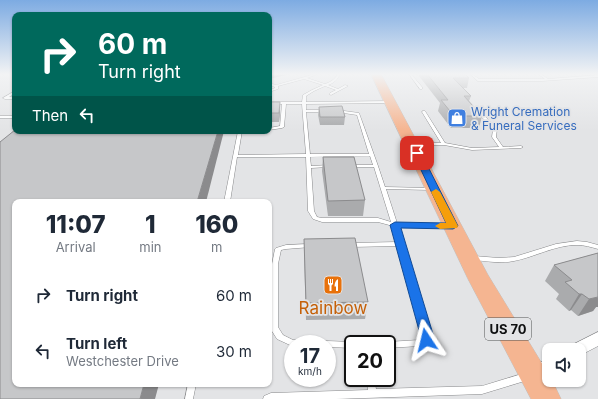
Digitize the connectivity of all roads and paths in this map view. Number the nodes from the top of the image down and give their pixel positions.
1 (309, 93) edge
2 (386, 93) edge
3 (12, 94) edge
4 (12, 98) edge
5 (304, 102) junction
6 (391, 102) junction
7 (272, 103) edge
8 (284, 103) junction
9 (304, 111) junction
10 (424, 112) dead end
11 (480, 113) edge
12 (0, 117) edge
13 (12, 117) edge
14 (272, 129) edge
15 (240, 134) edge
16 (412, 144) junction
17 (444, 144) junction
18 (520, 147) dead end
19 (502, 148) junction
20 (372, 155) junction
21 (236, 156) junction
22 (308, 156) junction
23 (339, 166) edge
24 (346, 166) edge
25 (376, 166) junction
26 (309, 167) junction
27 (383, 188) junction
28 (434, 189) junction
29 (228, 199) edge
30 (395, 225) junction
31 (453, 226) junction
32 (400, 244) junction
33 (347, 245) edge
34 (317, 246) edge
35 (598, 247) edge
36 (469, 258) junction
37 (272, 280) edge
38 (284, 339) edge
39 (598, 339) edge
40 (396, 344) edge
41 (586, 346) edge
42 (541, 370) edge
43 (191, 387) edge
44 (372, 387) edge
45 (373, 394) junction
46 (281, 398) edge
47 (189, 399) edge
48 (267, 399) edge
49 (547, 399) edge

1 - 5 lane
2 - 6 main road, US 70
3 - 4 lane
5 - 6 lane
5 - 8 lane
5 - 9 lane
6 - 16 main road, US 70
7 - 8 lane
8 - 14 lane
9 - 20 lane
9 - 22 lane
10 - 17 lane
11 - 19 lane
12 - 13 lane
15 - 21 lane
16 - 17 lane
16 - 28 main road, US 70
17 - 19 lane
18 - 19 lane
20 - 22 lane
20 - 25 lane
21 - 22 lane
21 - 29 lane
22 - 26 lane
23 - 26 lane
24 - 25 lane
25 - 27 lane
26 - 30 lane
27 - 28 lane
27 - 30 lane
28 - 31 main road, US 70
30 - 31 lane
30 - 32 lane
31 - 36 main road, US 70
32 - 33 lane
32 - 40 lane
34 - 37 lane
35 - 36 lane
36 - 42 main road, US 70
37 - 38 lane
39 - 41 street
42 - 45 lane
42 - 49 main road, US 70
43 - 47 lane
44 - 45 lane
45 - 46 lane
46 - 48 lane

